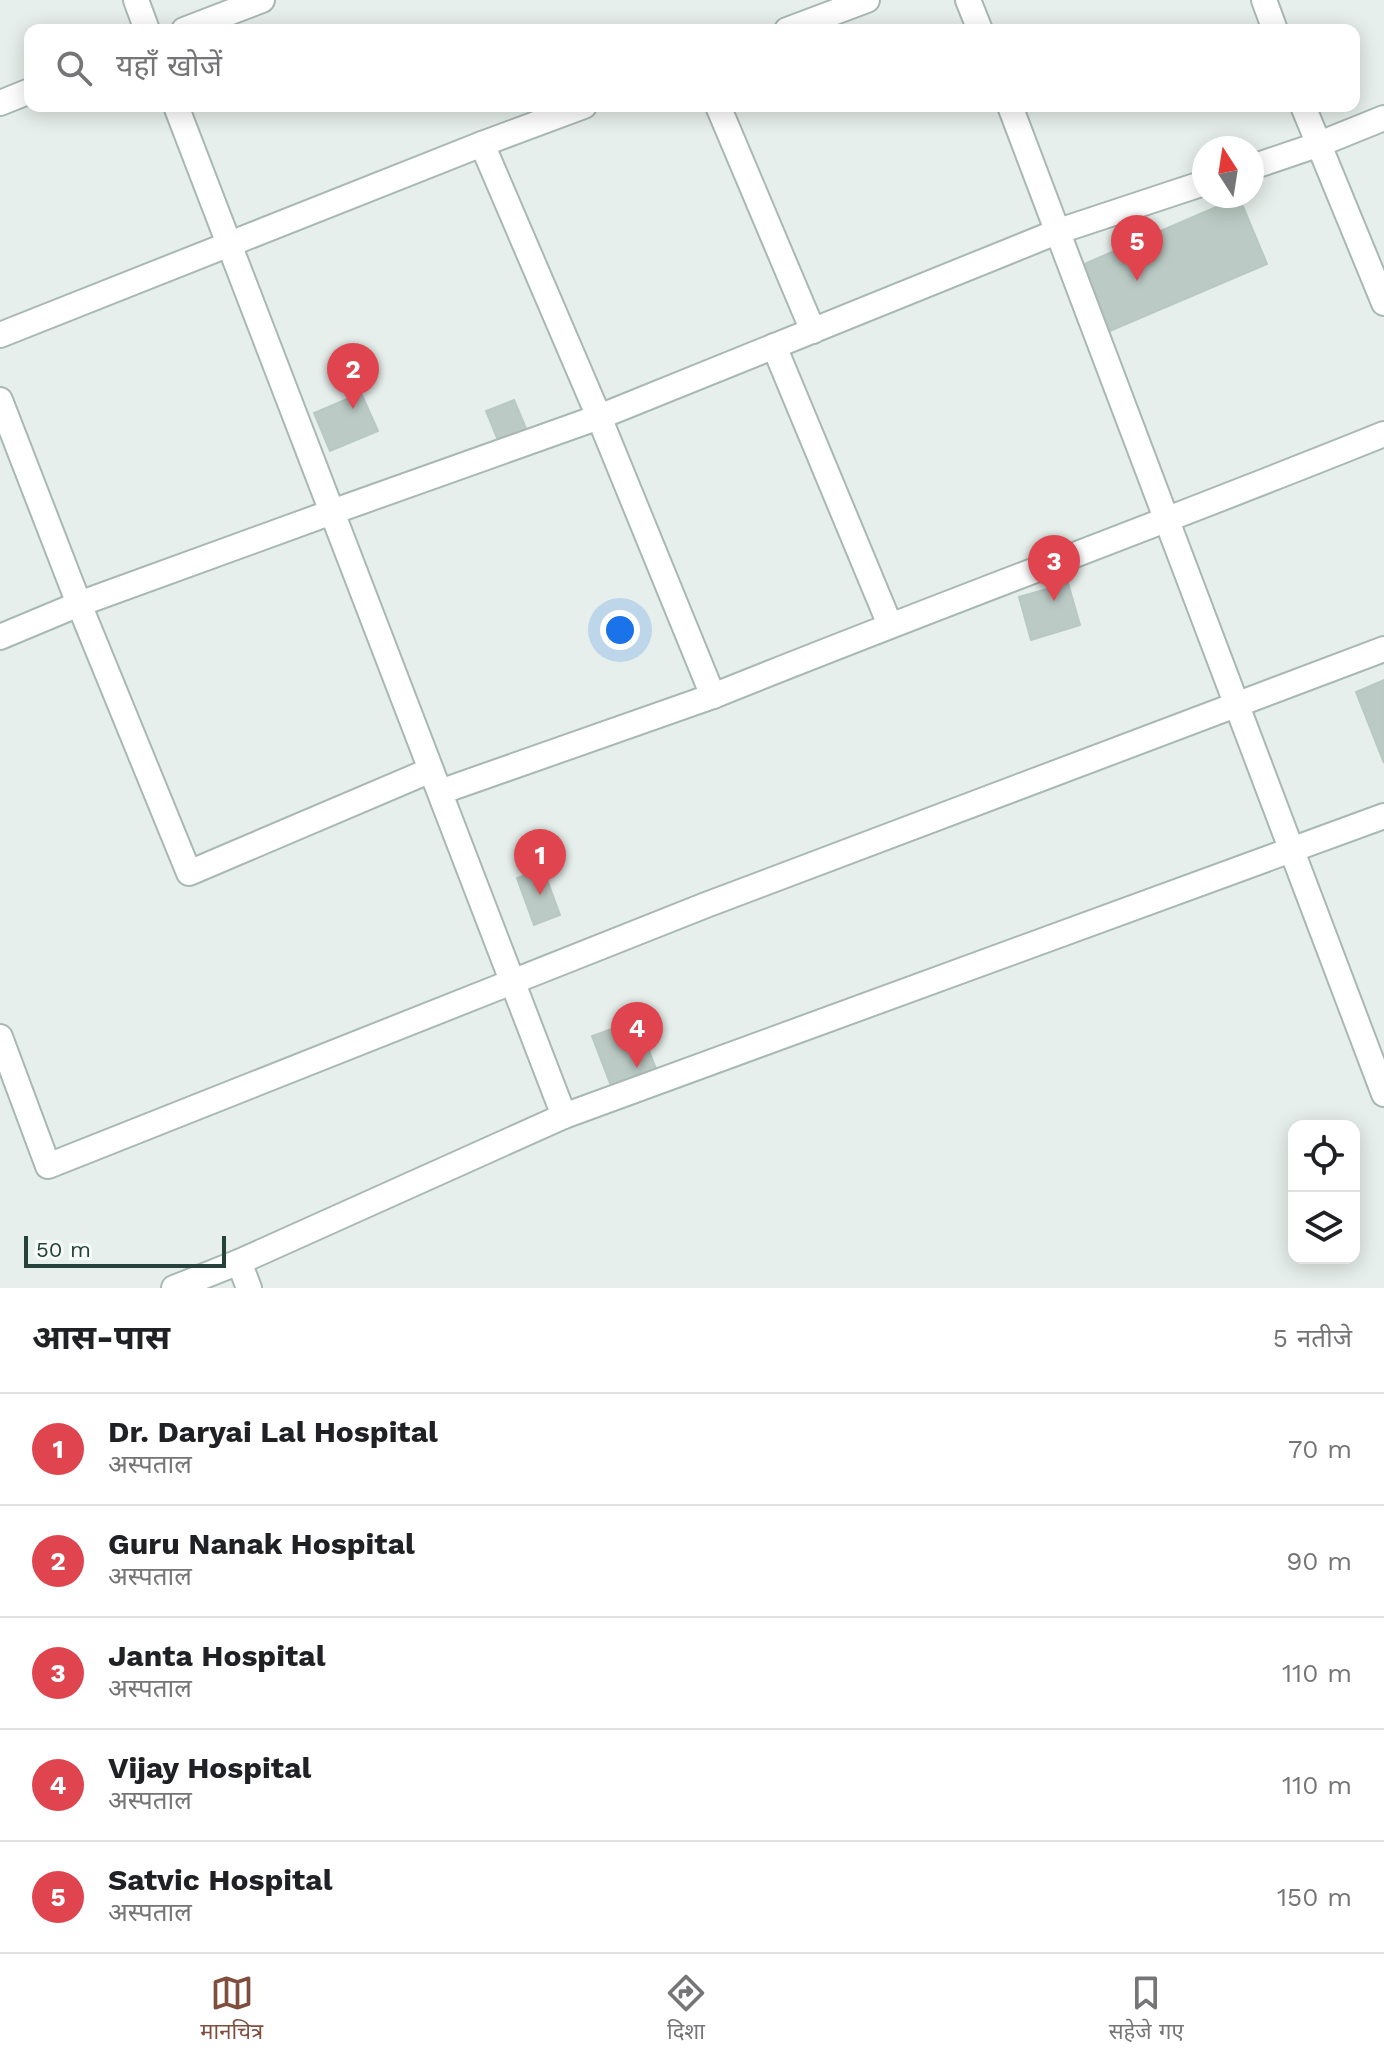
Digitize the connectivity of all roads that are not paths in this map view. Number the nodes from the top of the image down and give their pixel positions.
1 (136, 0) edge
2 (262, 0) edge
3 (867, 0) edge
4 (968, 0) edge
5 (1264, 0) edge
6 (145, 24) edge
7 (200, 24) edge
8 (803, 24) edge
9 (978, 24) edge
10 (1273, 24) edge
11 (24, 93) edge
12 (0, 103) edge
13 (178, 112) edge
14 (568, 112) edge
15 (721, 112) edge
16 (1012, 112) edge
17 (1305, 112) edge
18 (1384, 118) edge
19 (482, 144) junction
20 (1317, 145) junction
21 (1264, 163) edge
22 (1192, 187) edge
23 (1059, 231) junction
24 (229, 243) junction
25 (1384, 303) edge
26 (813, 331) junction
27 (0, 335) edge
28 (774, 346) junction
29 (0, 400) edge
30 (599, 417) junction
31 (1384, 434) edge
32 (332, 512) junction
33 (1167, 521) junction
34 (79, 604) junction
35 (890, 625) junction
36 (0, 637) edge
37 (1384, 649) edge
38 (713, 696) junction
39 (1236, 703) junction
40 (436, 781) junction
41 (1384, 816) edge
42 (1292, 852) junction
43 (513, 983) junction
44 (0, 1037) edge
45 (1384, 1094) edge
46 (564, 1116) junction
47 (239, 1262) junction
48 (174, 1288) edge
49 (249, 1288) edge

1 - 6 street
2 - 7 street
3 - 8 street
4 - 9 street
5 - 10 street
11 - 12 street
13 - 24 street
14 - 19 street
15 - 26 street
16 - 23 street
17 - 20 street
18 - 20 street
19 - 24 street
19 - 30 street
20 - 21 street
20 - 25 street
22 - 23 street
23 - 26 street
23 - 33 street
24 - 27 street
24 - 32 street
26 - 28 street
28 - 30 street
28 - 35 street
29 - 34 street
30 - 32 street
30 - 38 street
31 - 33 street
32 - 34 street
32 - 40 street
33 - 35 street
33 - 39 street
34 - 36 street
34 - 40 street
35 - 38 street
37 - 39 street
38 - 40 street
39 - 42 street
39 - 43 street
40 - 43 street
41 - 42 street
42 - 45 street
42 - 46 street
43 - 44 street
43 - 46 street
46 - 47 street
47 - 48 street
47 - 49 street

